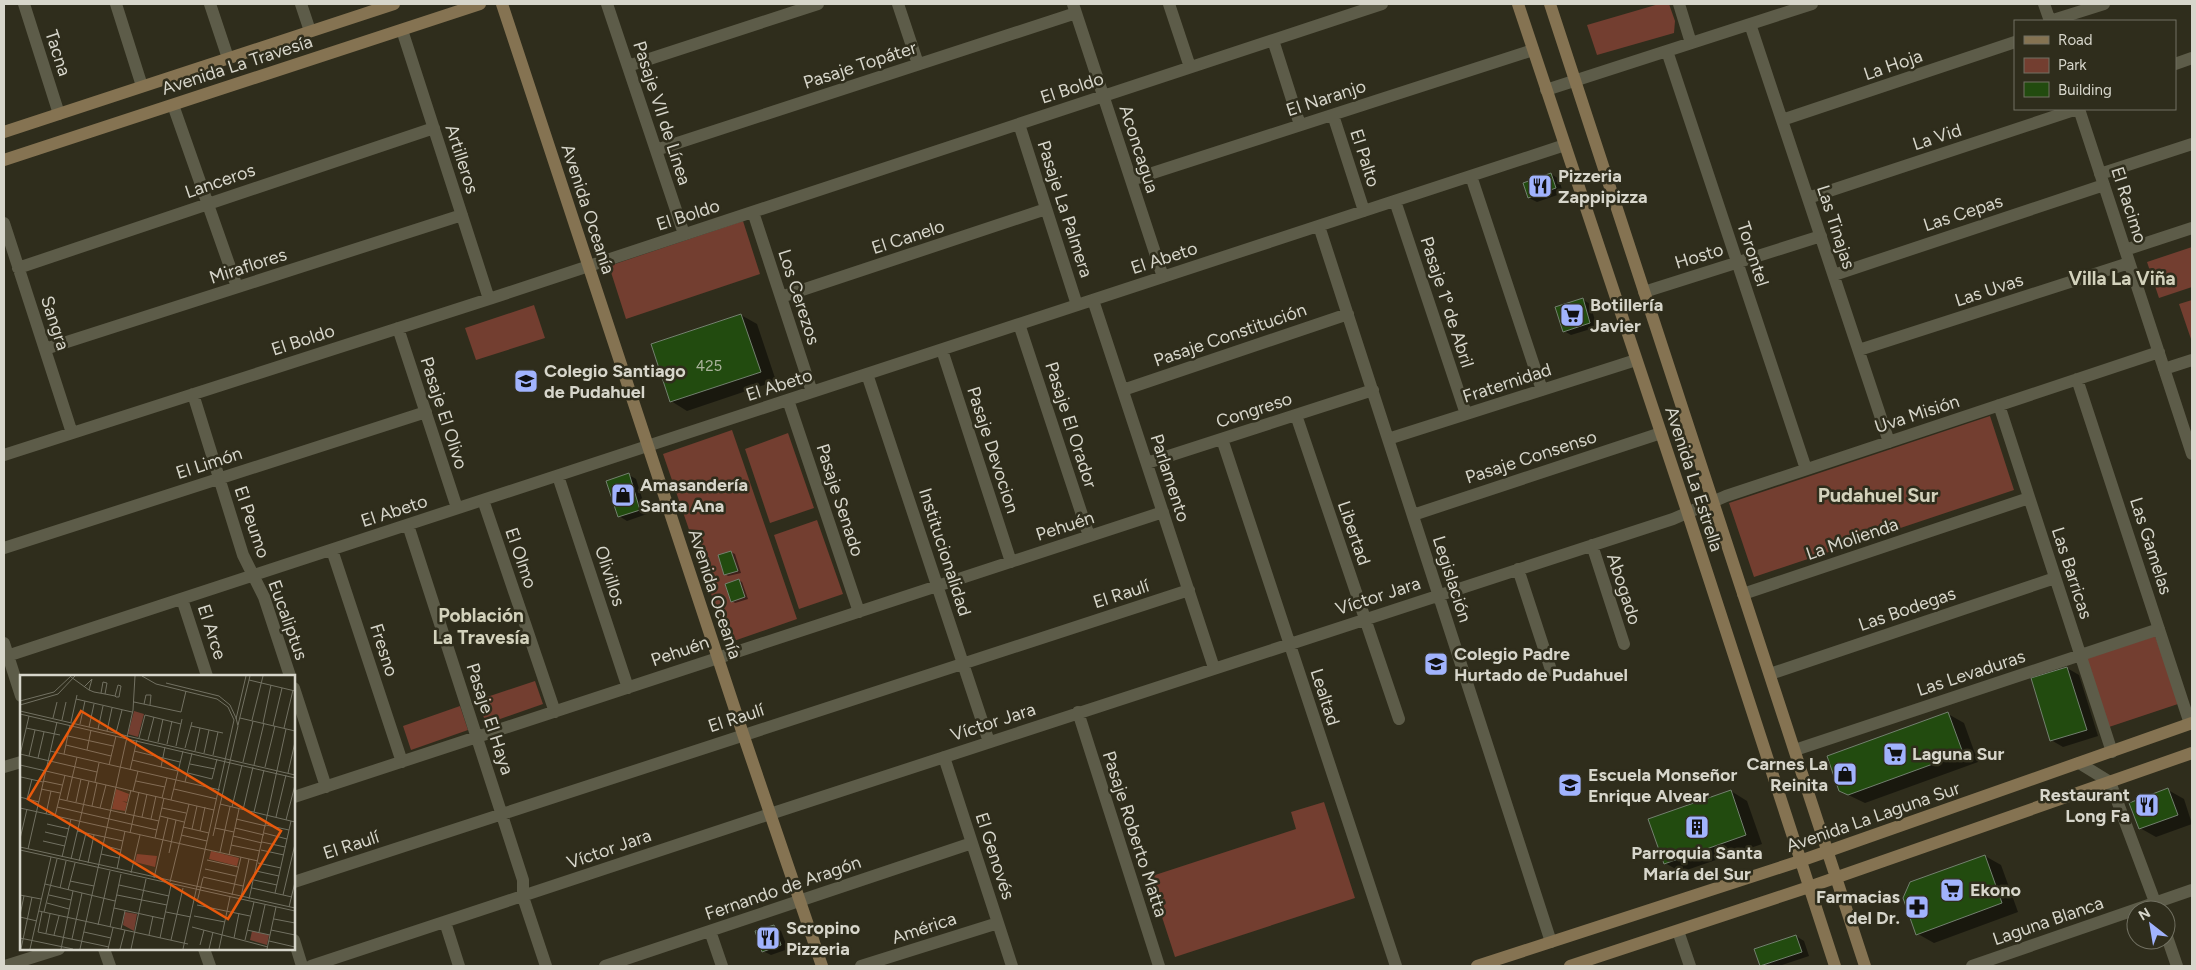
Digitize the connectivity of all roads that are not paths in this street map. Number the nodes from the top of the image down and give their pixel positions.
1 (24, 4) edge
2 (116, 4) edge
3 (210, 4) edge
4 (301, 4) edge
5 (394, 4) edge
6 (480, 4) edge
7 (502, 4) edge
8 (608, 4) edge
9 (818, 4) edge
10 (898, 4) edge
11 (1169, 4) edge
12 (1382, 4) edge
13 (1518, 4) edge
14 (1550, 4) edge
15 (1678, 4) edge
16 (1812, 4) edge
17 (2044, 4) edge
18 (2104, 4) edge
19 (1789, 7) edge
20 (1074, 8) edge
21 (2050, 20) edge
22 (2053, 20) edge
23 (1750, 24) junction
24 (402, 30) junction
25 (310, 31) junction
26 (1273, 40) junction
27 (2014, 42) edge
28 (1691, 43) junction
29 (1533, 50) junction
30 (1667, 51) junction
31 (228, 58) junction
32 (2192, 58) edge
33 (918, 64) junction
34 (2176, 64) edge
35 (628, 66) junction
36 (1190, 67) junction
37 (1575, 80) junction
38 (142, 86) junction
39 (1546, 90) junction
40 (1103, 96) junction
41 (173, 105) junction
42 (2075, 110) edge
43 (2078, 110) edge
44 (59, 114) junction
45 (1333, 115) junction
46 (1782, 120) junction
47 (1019, 124) junction
48 (1300, 126) junction
49 (434, 128) junction
50 (4, 132) edge
51 (2192, 144) edge
52 (1565, 145) junction
53 (656, 150) junction
54 (4, 160) edge
55 (1472, 176) junction
56 (2102, 179) junction
57 (1131, 180) junction
58 (1808, 198) junction
59 (1395, 201) junction
60 (208, 204) junction
61 (1046, 210) junction
62 (1364, 211) junction
63 (753, 212) junction
64 (462, 215) junction
65 (4, 223) edge
66 (1319, 226) junction
67 (2192, 228) edge
68 (684, 234) junction
69 (1821, 236) junction
70 (2125, 250) junction
71 (1737, 262) junction
72 (2130, 263) junction
73 (588, 265) junction
74 (18, 268) junction
75 (1834, 275) junction
76 (1162, 277) junction
77 (237, 288) junction
78 (1644, 292) junction
79 (780, 297) junction
80 (489, 299) junction
81 (1093, 300) junction
82 (1077, 305) junction
83 (1348, 314) junction
84 (1020, 324) junction
85 (398, 328) junction
86 (45, 350) junction
87 (942, 350) junction
88 (1859, 350) junction
89 (2159, 352) junction
90 (1636, 360) junction
91 (2192, 360) edge
92 (2164, 369) junction
93 (867, 374) junction
94 (2077, 379) junction
95 (1123, 390) junction
96 (1373, 390) junction
97 (1542, 390) junction
98 (812, 392) junction
99 (192, 394) junction
100 (788, 400) junction
101 (1998, 406) junction
102 (426, 412) junction
103 (1466, 414) junction
104 (1296, 415) junction
105 (72, 433) junction
106 (1661, 433) junction
107 (1222, 439) junction
108 (1388, 439) junction
109 (1889, 442) junction
110 (648, 446) junction
111 (2191, 448) edge
112 (4, 455) edge
113 (1147, 463) junction
114 (1806, 469) junction
115 (558, 476) junction
116 (219, 479) junction
117 (2029, 498) junction
118 (483, 500) junction
119 (1713, 501) junction
120 (457, 508) junction
121 (1163, 512) junction
122 (1688, 514) junction
123 (1413, 515) junction
124 (408, 525) junction
125 (1089, 536) junction
126 (1592, 545) junction
127 (4, 548) edge
128 (332, 550) junction
129 (1011, 562) junction
130 (1518, 569) junction
131 (253, 576) junction
132 (2055, 578) junction
133 (937, 586) junction
134 (1189, 590) junction
135 (1743, 594) junction
136 (1439, 595) junction
137 (182, 599) junction
138 (859, 612) junction
139 (1365, 619) junction
140 (2159, 629) junction
141 (4, 643) edge
142 (1289, 643) junction
143 (1624, 644) dead end
144 (2081, 655) junction
145 (6, 657) edge
146 (718, 657) junction
147 (963, 664) junction
148 (1214, 668) junction
149 (1551, 670) dead end
150 (1770, 674) junction
151 (208, 675) edge
152 (290, 675) edge
153 (628, 688) junction
154 (295, 691) edge
155 (20, 693) edge
156 (555, 712) junction
157 (1078, 712) junction
158 (1398, 719) dead end
159 (2191, 724) edge
160 (743, 734) junction
161 (477, 737) junction
162 (989, 742) junction
163 (1794, 750) junction
164 (2112, 752) junction
165 (2192, 753) edge
166 (944, 757) junction
167 (20, 762) edge
168 (402, 762) junction
169 (2079, 763) junction
170 (4, 767) edge
171 (2110, 782) junction
172 (326, 787) junction
173 (295, 797) edge
174 (502, 814) junction
175 (770, 814) junction
176 (972, 843) junction
177 (1828, 851) junction
178 (1800, 861) junction
179 (1836, 877) junction
180 (295, 882) edge
181 (1809, 887) junction
182 (2192, 890) edge
183 (524, 897) junction
184 (800, 900) junction
185 (2154, 900) edge
186 (2170, 900) edge
187 (2126, 916) edge
188 (445, 922) junction
189 (998, 923) junction
190 (710, 931) junction
191 (1678, 931) junction
192 (1552, 942) junction
193 (295, 943) edge
194 (56, 950) edge
195 (104, 950) edge
196 (204, 950) edge
197 (2172, 950) edge
198 (634, 962) edge
199 (5, 966) edge
200 (110, 966) edge
201 (210, 966) edge
202 (302, 966) edge
203 (311, 966) edge
204 (459, 966) edge
205 (546, 966) edge
206 (605, 966) edge
207 (722, 966) edge
208 (822, 966) edge
209 (861, 966) edge
210 (1012, 966) edge
211 (1159, 966) edge
212 (1396, 966) edge
213 (1477, 966) edge
214 (1572, 966) edge
215 (1690, 966) edge
216 (1835, 966) edge
217 (1865, 966) edge
218 (1972, 966) edge
219 (2177, 966) edge

1 - 44 street, Tacna
2 - 38 street
3 - 31 street
4 - 25 street
5 - 25 street, Avenida La Travesía
6 - 24 street, Avenida La Travesía
7 - 73 street, Avenida Oceanía
8 - 35 street, Pasaje VII de Línea
9 - 35 street
10 - 33 street
11 - 36 street
12 - 26 street, El Boldo
13 - 29 street, Avenida La Estrella
14 - 37 street, Avenida La Estrella
15 - 28 street
16 - 19 street
17 - 21 street
18 - 22 street
19 - 23 street
20 - 33 street, Pasaje Topáter
20 - 40 street, Aconcagua
23 - 28 street
23 - 46 street, Las Tinajas
24 - 41 street, Avenida La Travesía
24 - 49 street, Artilleros
25 - 31 street, Avenida La Travesía
26 - 36 street, El Boldo
26 - 48 street
27 - 46 street, La Hoja
28 - 30 street
29 - 39 street, Avenida La Estrella
29 - 45 street, El Naranjo
30 - 37 street
30 - 71 street, Torontel
31 - 38 street, Avenida La Travesía
32 - 34 street
33 - 53 street, Pasaje Topáter
35 - 53 street, Pasaje VII de Línea
36 - 40 street, El Boldo
37 - 39 street
37 - 78 street, Avenida La Estrella
38 - 44 street, Avenida La Travesía
39 - 52 street, Avenida La Estrella
40 - 47 street, El Boldo
40 - 57 street, Aconcagua
41 - 54 street, Avenida La Travesía
41 - 60 street
42 - 58 street, La Vid
43 - 56 street, El Racimo
44 - 50 street, Avenida La Travesía
45 - 48 street, El Naranjo
45 - 62 street, El Palto
46 - 58 street, Las Tinajas
47 - 61 street, Pasaje La Palmera
47 - 63 street, El Boldo
48 - 57 street, El Naranjo
49 - 60 street, Lanceros
49 - 64 street, Artilleros
51 - 56 street, Las Cepas
52 - 55 street, El Abeto
52 - 90 street, Avenida La Estrella
53 - 68 street, Pasaje VII de Línea
55 - 59 street, El Abeto
55 - 97 street
56 - 70 street, El Racimo
56 - 75 street, Las Cepas
57 - 76 street, Aconcagua
58 - 69 street, Las Tinajas
59 - 62 street, El Abeto
59 - 103 street, Pasaje 1º de Abril
60 - 74 street, Lanceros
60 - 77 street
61 - 79 street, El Canelo
61 - 82 street, Pasaje La Palmera
62 - 66 street, El Abeto
63 - 68 street, El Boldo
63 - 79 street, Los Cerezos
64 - 77 street, Miraflores
64 - 80 street, Artilleros
65 - 74 street, Sangra
66 - 76 street, El Abeto
66 - 83 street, Legislación
67 - 70 street
68 - 73 street, El Boldo
69 - 71 street, Hosto
69 - 75 street, Las Tinajas
70 - 72 street, El Racimo
71 - 78 street, Hosto
71 - 114 street, Torontel
72 - 88 street, Las Uvas
72 - 89 street, El Racimo
73 - 80 street, El Boldo
73 - 110 street, Avenida Oceanía
74 - 86 street, Sangra
75 - 88 street, Las Tinajas
76 - 81 street, El Abeto
77 - 86 street, Miraflores
78 - 119 street, Avenida La Estrella
79 - 98 street, Los Cerezos
80 - 85 street, El Boldo
81 - 82 street, El Abeto
81 - 95 street, Parlamento
82 - 84 street, El Abeto
83 - 95 street, Pasaje Constitución
83 - 96 street, Legislación
84 - 87 street, El Abeto
84 - 125 street, Pasaje El Orador
85 - 99 street, El Boldo
85 - 102 street, Pasaje El Olivo
86 - 105 street, Sangra
87 - 93 street, El Abeto
87 - 129 street, Pasaje Devocion
88 - 109 street, Las Tinajas
89 - 92 street, El Racimo
89 - 94 street, Uva Misión
90 - 97 street, Fraternidad
90 - 106 street, Avenida La Estrella
91 - 92 street
92 - 111 street, El Racimo
93 - 98 street, El Abeto
93 - 133 street, Institucionalidad
94 - 101 street, Uva Misión
94 - 140 street, Las Gamelas
95 - 113 street, Parlamento
96 - 104 street, Congreso
96 - 108 street, Legislación
97 - 103 street, Fraternidad
98 - 100 street, El Abeto
99 - 105 street, El Boldo
99 - 116 street, El Peumo
100 - 110 street, El Abeto
100 - 138 street, Pasaje Senado
101 - 109 street, Uva Misión
101 - 117 street, Las Barricas
102 - 116 street, El Limón
102 - 120 street, Pasaje El Olivo
103 - 108 street, Fraternidad
104 - 107 street, Congreso
104 - 139 street, Libertad
105 - 112 street, El Boldo
106 - 122 street, Avenida La Estrella
106 - 123 street, Pasaje Consenso
107 - 113 street, Congreso
107 - 142 street, Lealtad
108 - 123 street, Legislación
109 - 114 street, Uva Misión
110 - 115 street, El Abeto
110 - 146 street, Avenida Oceanía
113 - 121 street, Parlamento
114 - 119 street, Uva Misión
115 - 118 street, El Abeto
115 - 153 street, Olivillos
116 - 127 street, El Limón
116 - 131 street, El Peumo
117 - 132 street, Las Barricas
117 - 135 street, La Molienda
118 - 120 street, El Abeto
118 - 156 street, El Olmo
119 - 122 street, Uva Misión
119 - 135 street, Avenida La Estrella
120 - 124 street, El Abeto
121 - 125 street, Pehuén
121 - 134 street, Parlamento
122 - 126 street, Víctor Jara
122 - 178 street, Avenida La Estrella
123 - 136 street, Legislación
124 - 128 street, El Abeto
124 - 161 street, Pasaje El Haya
125 - 129 street, Pehuén
126 - 130 street, Víctor Jara
126 - 143 street, Abogado
128 - 131 street, El Abeto
128 - 168 street, Fresno
129 - 133 street, Pehuén
130 - 136 street, Víctor Jara
130 - 149 street
131 - 137 street, El Abeto
131 - 152 street, Eucaliptus
132 - 144 street, Las Barricas
132 - 150 street, Las Bodegas
133 - 138 street, Pehuén
133 - 147 street, Institucionalidad
134 - 147 street, El Raulí
134 - 148 street, Parlamento
135 - 150 street, Avenida La Estrella
136 - 139 street, Víctor Jara
136 - 192 street, Legislación
137 - 145 street, El Abeto
137 - 151 street, El Arce
138 - 146 street, Pehuén
139 - 142 street, Víctor Jara
139 - 158 street, Libertad
140 - 144 street, Las Levaduras
140 - 159 street, Las Gamelas
141 - 145 street
142 - 148 street, Víctor Jara
142 - 212 street, Lealtad
144 - 163 street, Las Levaduras
144 - 164 street, Las Barricas
145 - 155 street
146 - 153 street, Pehuén
146 - 160 street, Avenida Oceanía
147 - 160 street, El Raulí
147 - 162 street, Institucionalidad
148 - 157 street, Víctor Jara
150 - 163 street, Avenida La Estrella
153 - 156 street, Pehuén
154 - 172 street, Eucaliptus
156 - 161 street, Pehuén
157 - 162 street, Víctor Jara
157 - 211 street, Pasaje Roberto Matta
159 - 164 street, Avenida La Laguna Sur
160 - 174 street, El Raulí
160 - 175 street, Avenida Oceanía
161 - 168 street, Pehuén
161 - 174 street, Pasaje El Haya
162 - 166 street, Víctor Jara
163 - 177 street, Avenida La Estrella
164 - 169 street, Avenida La Laguna Sur
165 - 171 street
166 - 175 street, Víctor Jara
166 - 176 street, El Genovés
167 - 170 street
168 - 172 street, Pehuén
169 - 171 street
169 - 177 street, Avenida La Laguna Sur
171 - 179 street
171 - 185 street
172 - 173 street, Pehuén
174 - 180 street, El Raulí
174 - 183 street, Pasaje El Haya
175 - 183 street, Víctor Jara
175 - 184 street, Avenida Oceanía
176 - 184 street, Fernando de Aragón
176 - 189 street, El Genovés
177 - 178 street, Avenida La Laguna Sur
177 - 179 street, Avenida La Estrella
178 - 181 street, Avenida La Estrella
178 - 192 street, Avenida La Laguna Sur
179 - 181 street
179 - 217 street, Avenida La Estrella
181 - 191 street
181 - 216 street, Avenida La Estrella
182 - 186 street, Laguna Blanca
183 - 188 street, Víctor Jara
183 - 205 street, Pasaje El Haya
184 - 190 street, Fernando de Aragón
184 - 208 street, Avenida Oceanía
187 - 218 street, Laguna Blanca
188 - 203 street, Víctor Jara
188 - 204 street
189 - 209 street, América
189 - 210 street, El Genovés
190 - 198 street, Fernando de Aragón
190 - 207 street
191 - 214 street
191 - 215 street
192 - 213 street, Avenida La Laguna Sur
193 - 202 street
194 - 199 street
195 - 200 street
196 - 201 street
197 - 219 street
198 - 206 street, Fernando de Aragón

